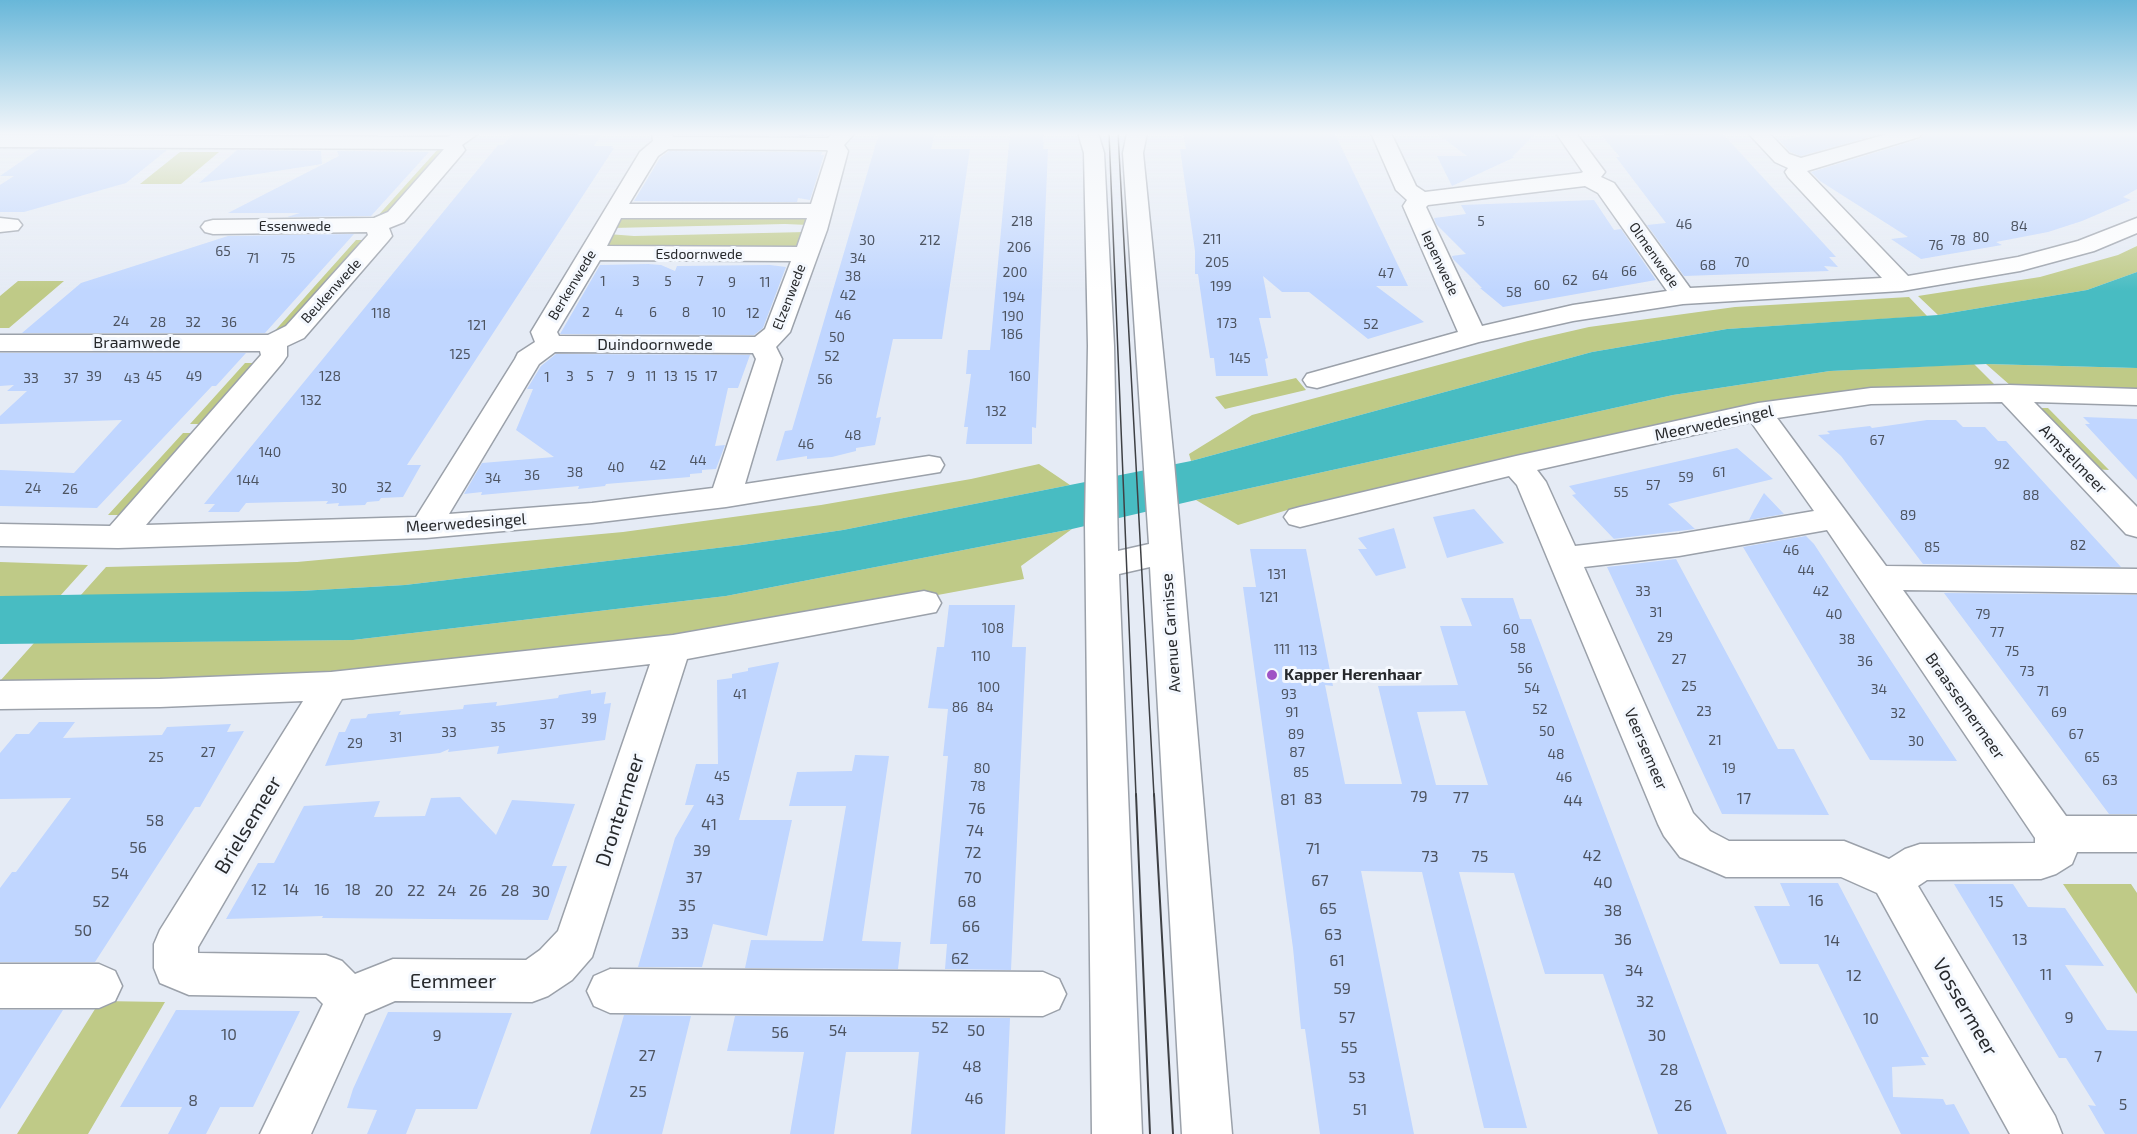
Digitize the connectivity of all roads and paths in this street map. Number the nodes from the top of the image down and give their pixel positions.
1 (423, 186) edge
2 (630, 186) edge
3 (827, 186) edge
4 (1095, 186) edge
5 (1136, 186) edge
6 (1405, 186) edge
7 (1533, 186) edge
8 (1602, 186) edge
9 (1809, 186) edge
10 (1421, 200) junction
11 (616, 211) junction
12 (819, 211) junction
13 (377, 225) junction
14 (2137, 225) edge
15 (213, 226) dead end
16 (592, 253) junction
17 (805, 254) junction
18 (1902, 284) junction
19 (1683, 296) junction
20 (1473, 336) junction
21 (0, 343) edge
22 (273, 343) junction
23 (549, 344) junction
24 (762, 345) junction
25 (1317, 380) dead end
26 (2009, 393) junction
27 (2137, 397) edge
28 (1758, 412) junction
29 (929, 465) dead end
30 (1516, 465) junction
31 (726, 496) junction
32 (1300, 517) dead end
33 (1835, 518) junction
34 (2137, 526) edge
35 (426, 527) junction
36 (0, 535) edge
37 (118, 537) junction
38 (1165, 552) junction
39 (1566, 558) junction
40 (1103, 567) junction
41 (1875, 578) junction
42 (2137, 581) edge
43 (924, 603) dead end
44 (673, 648) junction
45 (331, 686) junction
46 (0, 695) edge
47 (2055, 834) junction
48 (2137, 834) edge
49 (1893, 880) junction
50 (556, 965) joint
51 (0, 986) edge
52 (99, 986) dead end
53 (610, 992) dead end
54 (1043, 994) dead end
55 (349, 999) junction
56 (285, 1134) edge
57 (1117, 1134) edge
58 (1207, 1134) edge
59 (2037, 1134) edge

1 - 13 street
2 - 11 street, Berkenwede
3 - 12 street, Elzenwede
4 - 40 street
5 - 38 street, Avenue Carnisse
6 - 10 street
7 - 10 street
8 - 19 street, Olmenwede
9 - 18 street
10 - 20 street, Iepenwede
11 - 12 street
11 - 16 street, Berkenwede
12 - 17 street, Elzenwede
13 - 15 street, Essenwede
13 - 22 street, Beukenwede
14 - 18 street
16 - 17 street, Esdoornwede
16 - 23 street, Berkenwede
17 - 24 street, Elzenwede
18 - 19 street
19 - 20 street
20 - 25 street
21 - 22 street, Braamwede
22 - 37 street
23 - 24 street, Duindoornwede
23 - 35 street, Berkenwede
24 - 31 street, Elzenwede
26 - 27 street, Meerwedesingel
26 - 28 street, Meerwedesingel
26 - 34 street, Amstelmeer
28 - 30 street, Meerwedesingel
28 - 33 street, Braassemermeer
29 - 31 street, Meerwedesingel
30 - 32 street, Meerwedesingel
30 - 39 street, Veersemeer
31 - 35 street, Meerwedesingel
33 - 39 street
33 - 41 street, Braassemermeer
35 - 37 street, Meerwedesingel
36 - 37 street, Meerwedesingel
38 - 40 street
38 - 58 street, Avenue Carnisse
39 - 49 street, Veersemeer
40 - 57 street
41 - 42 street
41 - 47 street, Braassemermeer
43 - 44 street
44 - 45 street
44 - 50 street, Drontermeer
45 - 46 street
45 - 55 street, Brielsemeer
47 - 48 street
47 - 49 street
49 - 59 street, Vossermeer
50 - 55 street, Eemmeer
51 - 52 street
53 - 54 street
55 - 56 street

